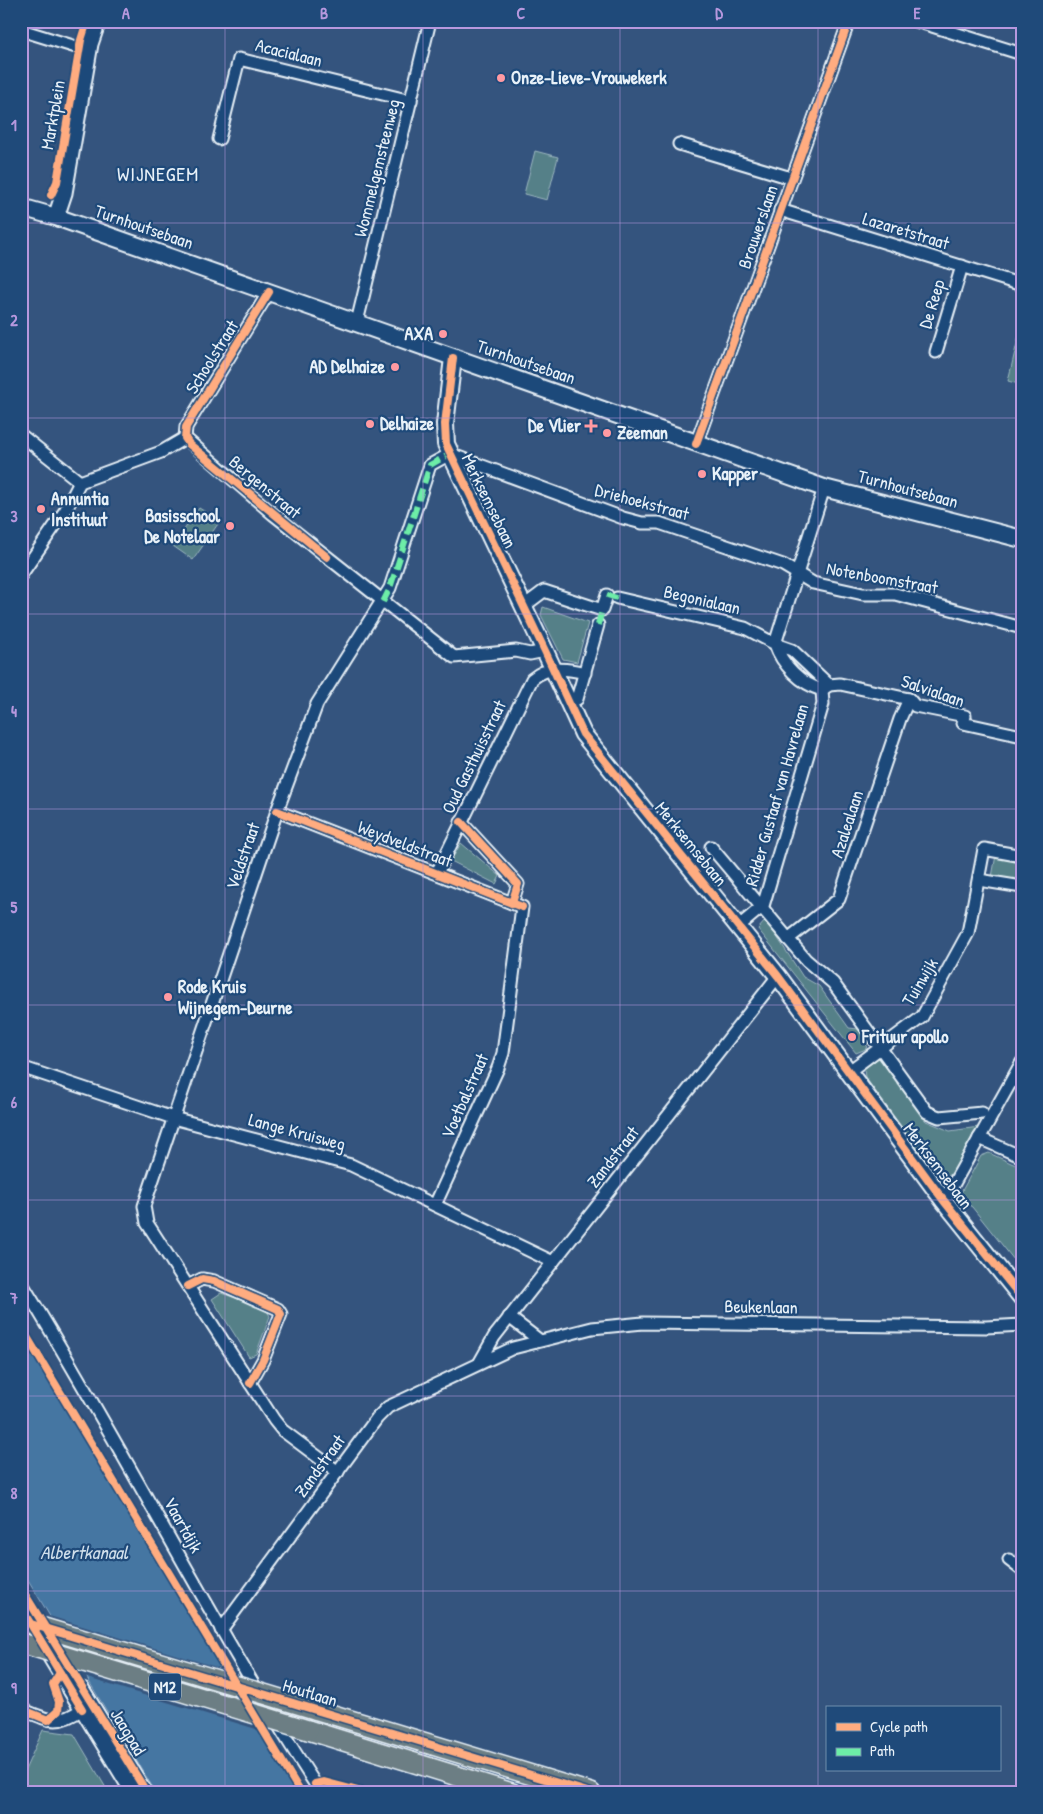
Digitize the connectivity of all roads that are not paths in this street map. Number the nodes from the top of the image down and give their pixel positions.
1 (98, 21) edge
2 (430, 21) edge
3 (849, 21) edge
4 (916, 21) edge
5 (21, 30) edge
6 (89, 51) junction
7 (1022, 54) edge
8 (411, 101) junction
9 (219, 139) dead end
10 (679, 144) dead end
11 (791, 178) junction
12 (21, 207) edge
13 (780, 210) junction
14 (56, 217) junction
15 (962, 266) junction
16 (1022, 285) edge
17 (269, 292) junction
18 (357, 322) junction
19 (936, 352) dead end
20 (454, 358) junction
21 (21, 435) edge
22 (185, 438) junction
23 (696, 444) junction
24 (450, 454) junction
25 (80, 482) junction
26 (824, 488) junction
27 (1022, 539) edge
28 (797, 574) junction
29 (21, 575) edge
30 (383, 602) junction
31 (524, 606) junction
32 (598, 625) dead end
33 (1022, 628) edge
34 (776, 644) junction
35 (545, 651) junction
36 (554, 671) junction
37 (585, 673) junction
38 (826, 688) junction
39 (577, 699) dead end
40 (909, 699) junction
41 (1022, 736) edge
42 (277, 811) junction
43 (461, 822) junction
44 (712, 846) dead end
45 (1022, 856) edge
46 (437, 873) junction
47 (979, 880) junction
48 (1022, 887) edge
49 (517, 905) junction
50 (763, 906) junction
51 (738, 928) junction
52 (788, 939) junction
53 (778, 976) junction
54 (881, 1047) junction
55 (1022, 1062) edge
56 (21, 1067) edge
57 (848, 1072) junction
58 (982, 1113) dead end
59 (173, 1118) junction
60 (979, 1138) junction
61 (1022, 1157) edge
62 (944, 1201) junction
63 (434, 1205) junction
64 (553, 1262) junction
65 (21, 1282) edge
66 (188, 1286) junction
67 (1021, 1296) edge
68 (509, 1317) junction
69 (1022, 1324) edge
70 (539, 1340) junction
71 (480, 1362) junction
72 (250, 1383) junction
73 (338, 1472) junction
74 (1009, 1560) dead end
75 (1022, 1570) edge
76 (21, 1608) edge
77 (21, 1620) edge
78 (222, 1630) junction
79 (21, 1643) edge
80 (83, 1688) dead end
81 (21, 1709) edge
82 (82, 1709) junction
83 (318, 1788) edge
84 (134, 1793) edge
85 (147, 1793) edge
86 (512, 1793) edge
87 (591, 1793) edge

1 - 6 street, Marktplein
2 - 8 street, Wommelgemsteenweg
3 - 11 street, Brouwerslaan
4 - 7 street
5 - 6 street
6 - 14 street, Marktplein
8 - 9 street, Acacialaan
8 - 18 street, Wommelgemsteenweg
10 - 11 street, Brouwerslaan
11 - 13 street, Brouwerslaan
12 - 14 main road, Turnhoutsebaan
13 - 15 street, Lazaretstraat
13 - 23 street, Brouwerslaan
14 - 17 main road, Turnhoutsebaan
15 - 16 street, Lazaretstraat
15 - 19 street, De Reep
17 - 18 main road, Turnhoutsebaan
17 - 22 street, Schoolstraat
18 - 20 main road, Turnhoutsebaan
20 - 23 main road, Turnhoutsebaan
20 - 24 main road, Merksemsebaan
21 - 25 street
22 - 25 street
22 - 30 street, Bergenstraat
23 - 26 main road, Turnhoutsebaan
24 - 28 street, Driehoekstraat
24 - 30 street, Veldstraat
24 - 31 main road, Merksemsebaan
25 - 29 street
26 - 27 main road, Turnhoutsebaan
26 - 28 street
28 - 33 street, Notenboomstraat
28 - 34 street
30 - 35 street, Bergenstraat
30 - 42 street, Veldstraat
31 - 34 street, Begonialaan
31 - 35 main road, Merksemsebaan
32 - 37 street
34 - 38 street, Ridder Gustaaf van Havrelaan
35 - 36 main road, Merksemsebaan
36 - 37 street
36 - 43 street, Oud Gasthuisstraat
36 - 51 main road, Merksemsebaan
37 - 39 street
38 - 40 street, Salvialaan
38 - 50 street, Ridder Gustaaf van Havrelaan
40 - 41 street, Salvialaan
40 - 52 street, Azalealaan
42 - 46 street, Weydveldstraat
42 - 59 street, Veldstraat
43 - 46 street, Oud Gasthuisstraat
43 - 49 street, Voetbalstraat
44 - 50 street, Merksemsebaan
45 - 47 street, Tuinwijk
46 - 49 street, Weydveldstraat
47 - 48 street
47 - 54 street, Tuinwijk
49 - 63 street, Voetbalstraat
50 - 51 street, Ridder Gustaaf van Havrelaan
50 - 52 street, Merksemsebaan
51 - 53 main road, Merksemsebaan
52 - 54 street, Merksemsebaan
53 - 57 main road, Merksemsebaan
53 - 64 street, Zandstraat
54 - 57 street, Tuinwijk
54 - 58 street, Merksemsebaan
55 - 60 street
56 - 59 street, Lange Kruisweg
57 - 62 main road, Merksemsebaan
59 - 63 street, Lange Kruisweg
59 - 66 street, Veldstraat
60 - 61 street
60 - 62 street
62 - 67 main road, Merksemsebaan
63 - 64 street, Lange Kruisweg
64 - 68 street, Zandstraat
65 - 78 street, Vaartdijk
66 - 72 street, Veldstraat
66 - 72 street
68 - 70 street
68 - 71 street, Zandstraat
69 - 70 street, Beukenlaan
70 - 71 street, Zandstraat
71 - 73 street, Zandstraat
72 - 73 street, Veldstraat
73 - 78 street, Zandstraat
74 - 75 street
76 - 82 street
77 - 87 main road, Houtlaan / N12, bridge
78 - 83 street, Vaartdijk
79 - 86 main road, Houtlaan / N12, bridge
80 - 85 street, Jaagpad
81 - 82 street
82 - 84 street

